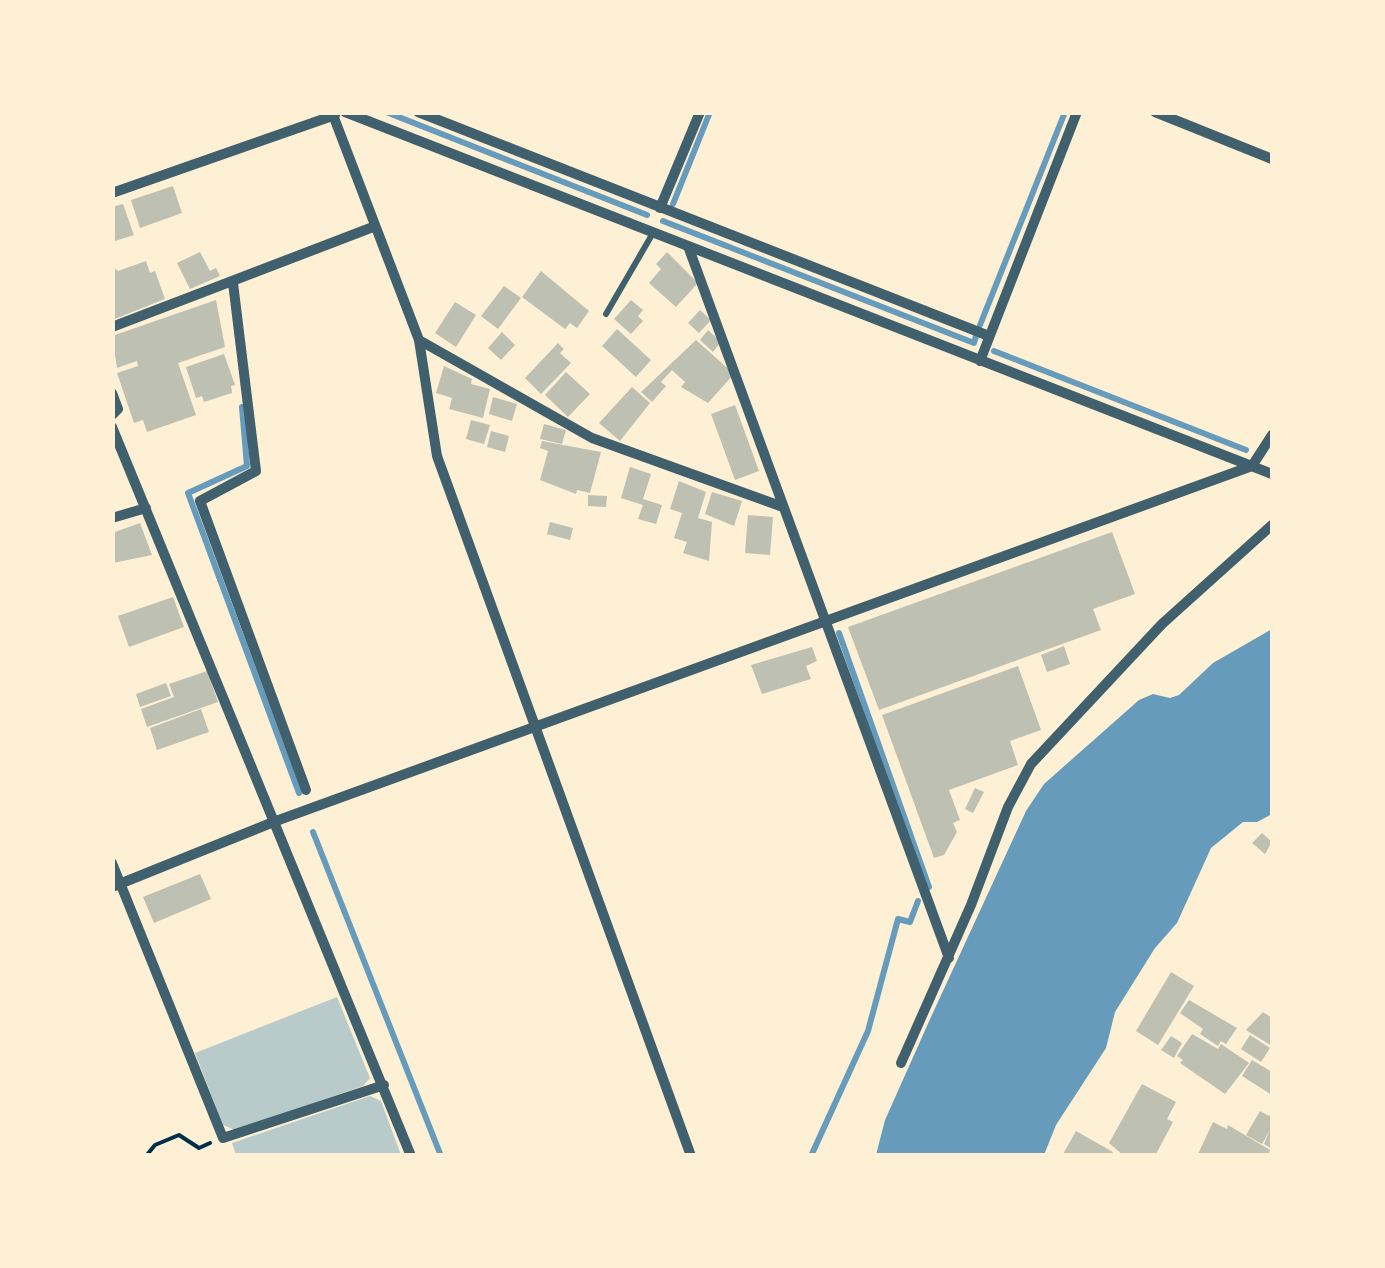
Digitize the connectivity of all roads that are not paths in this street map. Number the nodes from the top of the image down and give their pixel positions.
1 (418, 112) edge
2 (700, 112) edge
3 (1077, 112) edge
4 (1155, 112) edge
5 (339, 114) edge
6 (1272, 159) edge
7 (112, 194) edge
8 (660, 208) junction
9 (373, 227) junction
10 (653, 232) junction
11 (688, 246) junction
12 (234, 282) junction
13 (606, 314) dead end
14 (112, 326) edge
15 (989, 336) junction
16 (419, 340) junction
17 (980, 361) junction
18 (112, 393) edge
19 (112, 415) edge
20 (112, 427) edge
21 (1272, 435) edge
22 (1252, 466) junction
23 (1272, 474) edge
24 (783, 507) junction
25 (146, 508) junction
26 (112, 518) edge
27 (1272, 524) edge
28 (827, 623) junction
29 (536, 726) junction
30 (306, 790) dead end
31 (276, 821) junction
32 (112, 863) edge
33 (117, 885) edge
34 (948, 958) junction
35 (900, 1064) dead end
36 (384, 1086) junction
37 (411, 1156) edge
38 (691, 1156) edge

1 - 8 street
2 - 8 street
3 - 15 street
4 - 6 street
5 - 7 street
5 - 9 street
5 - 10 street
8 - 15 street
9 - 12 street
9 - 16 street
10 - 11 street
10 - 13 lane
11 - 17 street
11 - 24 street
12 - 14 street
12 - 30 street
15 - 17 street
16 - 24 street
16 - 29 street
17 - 22 street
18 - 19 street
20 - 25 street
21 - 22 street
22 - 23 street
22 - 28 street
24 - 28 street
25 - 26 street
25 - 31 street
27 - 34 street
28 - 29 street
28 - 34 street
29 - 31 street
29 - 38 street
31 - 33 street
31 - 36 street
32 - 33 street
33 - 36 street
34 - 35 street
36 - 37 street

